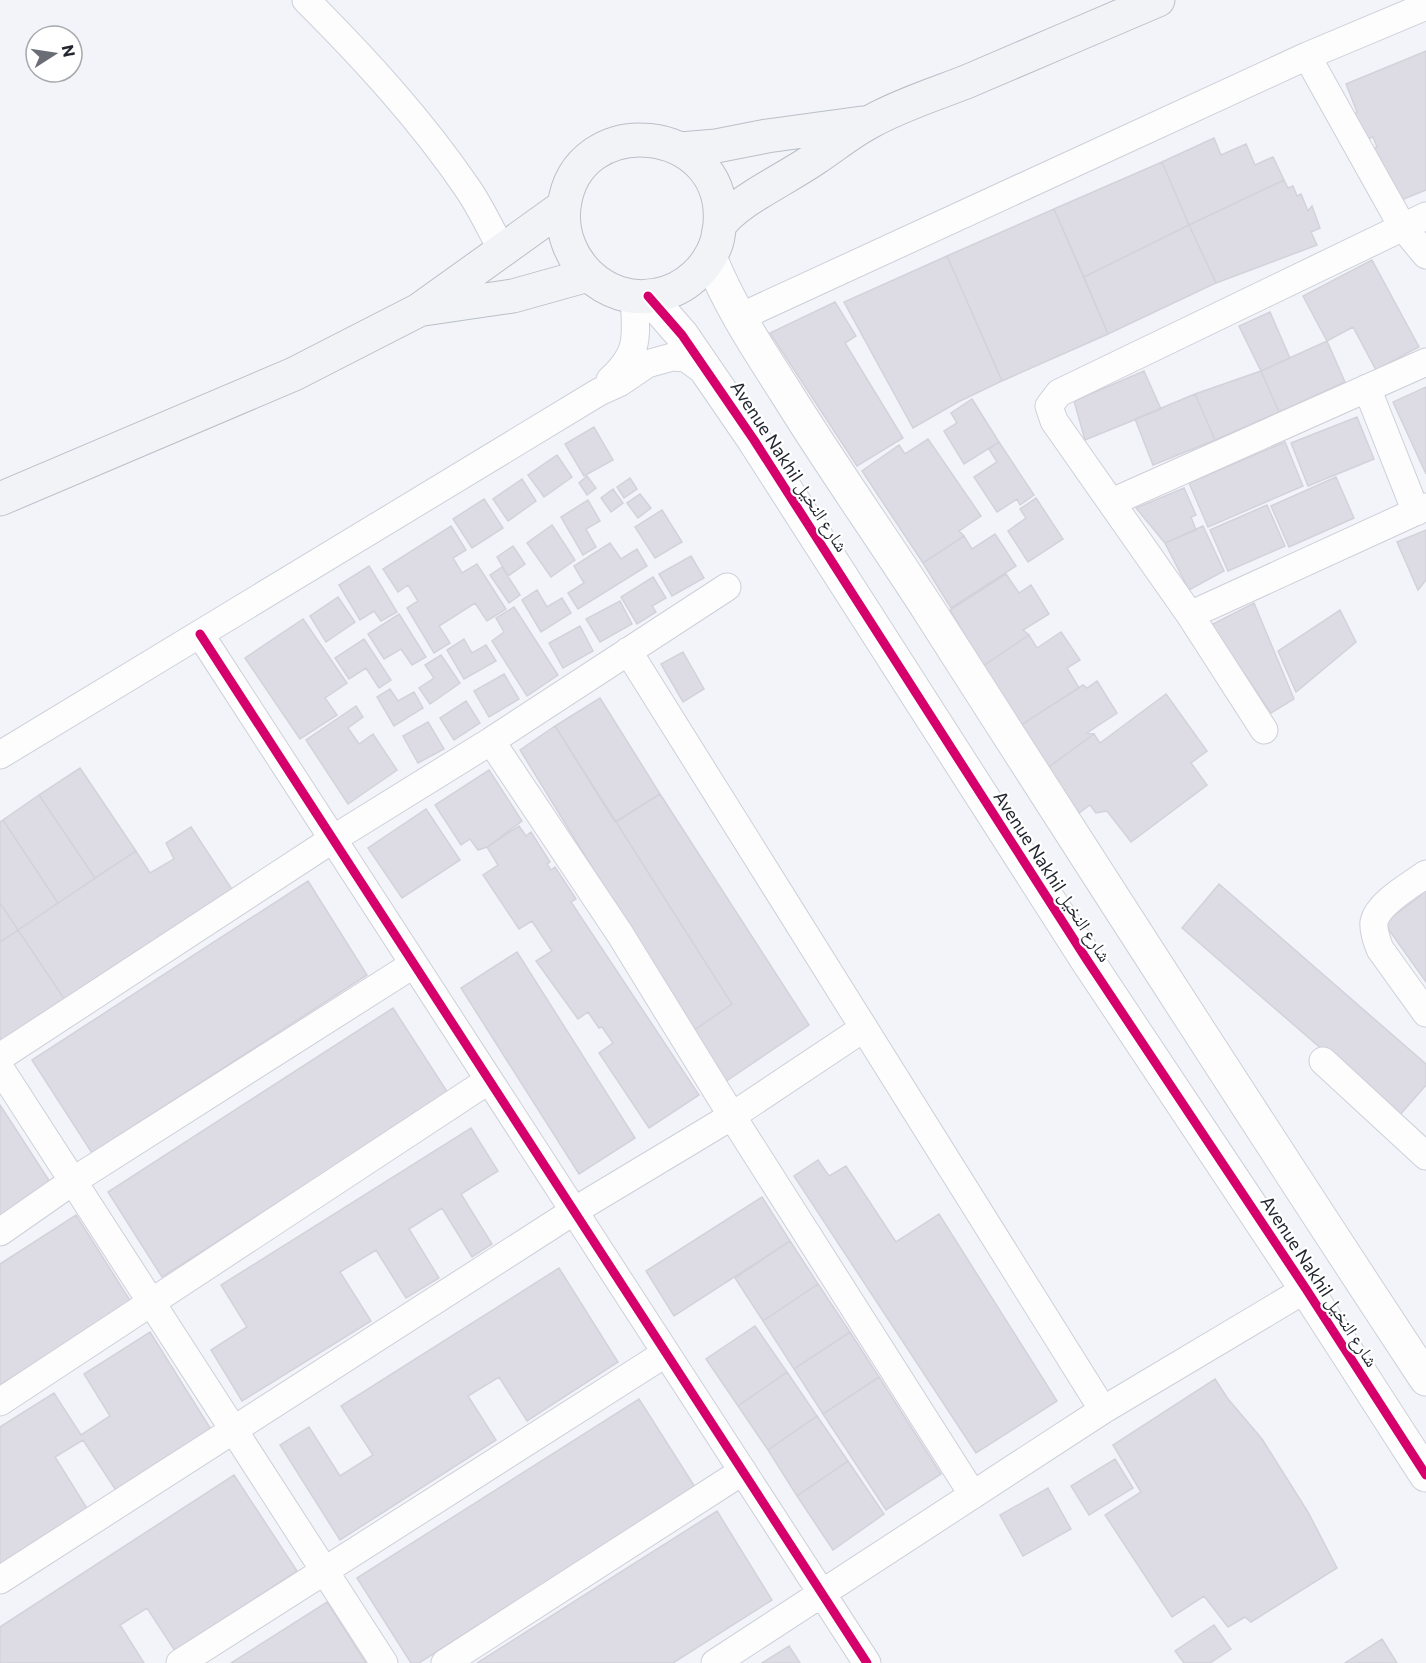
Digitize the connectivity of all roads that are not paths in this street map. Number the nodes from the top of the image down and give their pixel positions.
1 (306, 0) edge
2 (1158, 0) edge
3 (1426, 6) edge
4 (1307, 57) junction
5 (870, 122) junction
6 (680, 148) junction
7 (564, 206) junction
8 (1414, 221) edge
9 (720, 224) junction
10 (502, 250) junction
11 (1426, 255) edge
12 (710, 257) junction
13 (588, 275) junction
14 (641, 296) junction
15 (419, 310) junction
16 (738, 318) junction
17 (1426, 362) edge
18 (711, 376) junction
19 (1367, 388) junction
20 (598, 392) junction
21 (0, 499) edge
22 (1112, 502) junction
23 (1421, 510) edge
24 (727, 587) dead end
25 (1190, 615) junction
26 (200, 634) junction
27 (628, 651) junction
28 (1264, 730) dead end
29 (491, 741) junction
30 (0, 755) edge
31 (333, 839) junction
32 (1426, 874) edge
33 (414, 964) junction
34 (1426, 1014) edge
35 (864, 1028) junction
36 (0, 1058) edge
37 (1323, 1060) dead end
38 (0, 1068) edge
39 (489, 1080) junction
40 (732, 1116) junction
41 (1426, 1156) edge
42 (73, 1181) junction
43 (574, 1211) junction
44 (0, 1232) edge
45 (1306, 1289) junction
46 (151, 1302) junction
47 (666, 1353) junction
48 (1426, 1379) edge
49 (0, 1402) edge
50 (1103, 1410) junction
51 (234, 1430) junction
52 (743, 1471) junction
53 (1426, 1475) edge
54 (974, 1495) junction
55 (324, 1571) junction
56 (0, 1580) edge
57 (822, 1594) junction
58 (180, 1663) edge
59 (384, 1663) edge
60 (445, 1663) edge
61 (715, 1663) edge
62 (867, 1663) edge

1 - 10 street
2 - 5 main road
3 - 4 street
4 - 8 street
4 - 16 street
5 - 6 main road
5 - 9 main road
6 - 7 main road
6 - 9 main road
7 - 10 main road
7 - 13 main road
8 - 11 street
8 - 22 street
9 - 12 main road
10 - 15 main road
12 - 14 main road
12 - 16 street, Avenue Nakhil شارع النخيل
13 - 14 main road
13 - 15 main road
14 - 18 street, Avenue Nakhil شارع النخيل
14 - 20 street
15 - 21 main road
16 - 48 street, Avenue Nakhil شارع النخيل
17 - 19 street
18 - 20 street
18 - 45 street, Avenue Nakhil شارع النخيل
19 - 22 street
19 - 23 street
20 - 26 street
22 - 25 street
23 - 25 street
24 - 27 street
25 - 28 street
26 - 30 street
26 - 31 street
27 - 29 street
27 - 35 street
29 - 31 street
29 - 40 street
31 - 33 street
31 - 36 street
32 - 34 street
33 - 39 street
33 - 42 street
35 - 40 street
35 - 50 street
37 - 41 street
38 - 42 street
39 - 43 street
39 - 46 street
40 - 43 street
40 - 54 street
42 - 44 street
42 - 46 street
43 - 47 street
43 - 51 street
45 - 50 street
45 - 53 street, Avenue Nakhil شارع النخيل
46 - 49 street
46 - 51 street
47 - 52 street
47 - 55 street
50 - 54 street
51 - 55 street
51 - 56 street
52 - 57 street
52 - 60 street
54 - 57 street
55 - 58 street
55 - 59 street
57 - 61 street
57 - 62 street

